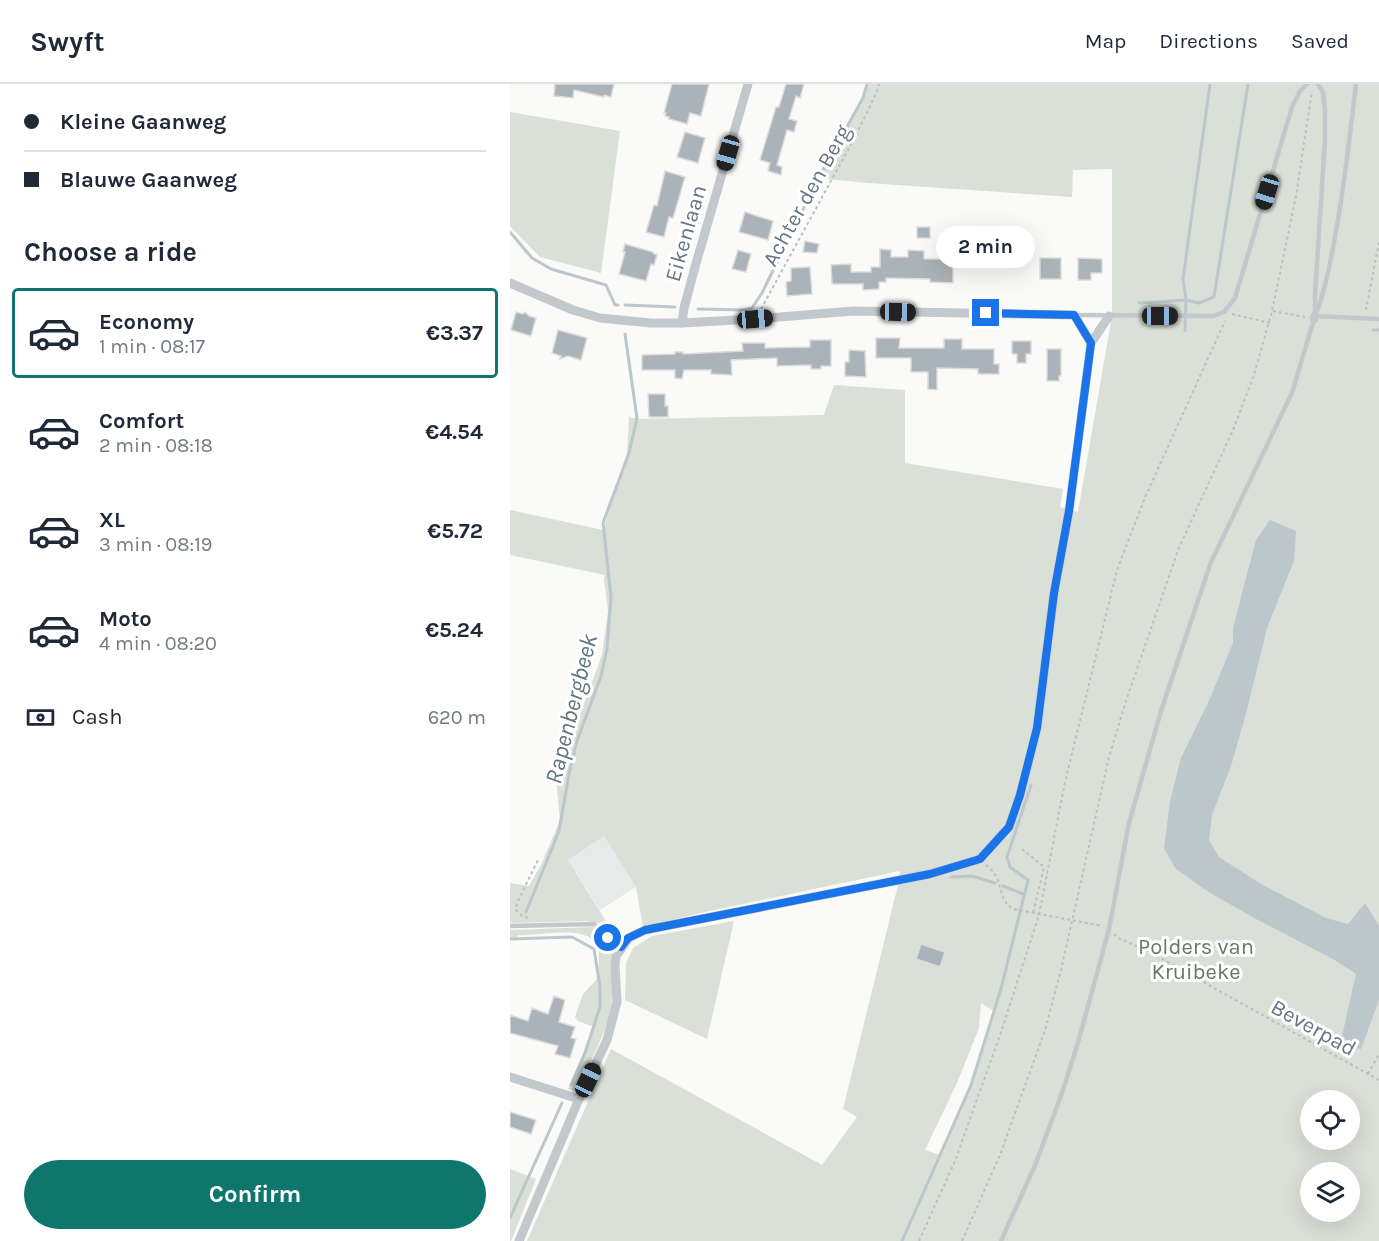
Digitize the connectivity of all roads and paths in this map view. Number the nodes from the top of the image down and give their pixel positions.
1 (747, 84) edge
2 (879, 84) edge
3 (1307, 84) edge
4 (1313, 84) edge
5 (1318, 84) edge
6 (1356, 84) edge
7 (1379, 242) edge
8 (510, 283) edge
9 (1272, 311) junction
10 (1224, 312) junction
11 (1074, 315) junction
12 (1109, 316) junction
13 (1315, 317) junction
14 (755, 319) junction
15 (1365, 319) junction
16 (1379, 319) edge
17 (682, 323) junction
18 (1270, 323) junction
19 (1091, 343) junction
20 (1022, 849) dead end
21 (539, 858) dead end
22 (980, 859) junction
23 (1033, 913) junction
24 (1039, 915) junction
25 (1073, 920) junction
26 (552, 925) junction
27 (510, 926) edge
28 (1109, 930) junction
29 (621, 947) junction
30 (1379, 1054) edge
31 (1368, 1074) junction
32 (510, 1077) edge
33 (1379, 1080) edge
34 (579, 1099) junction
35 (519, 1241) edge
36 (919, 1241) edge
37 (962, 1241) edge
38 (1001, 1241) edge

1 - 17 street, Eikenlaan
2 - 14 path, Achter den Berg
3 - 10 lane
4 - 9 path
5 - 13 lane
6 - 13 lane
7 - 15 path
8 - 17 street
9 - 13 path
9 - 18 path
10 - 12 lane
10 - 18 path
10 - 24 path
11 - 12 lane
11 - 14 street
11 - 19 street
12 - 19 street
13 - 15 lane
13 - 28 lane
14 - 17 street
15 - 16 lane
18 - 25 path
19 - 22 street
20 - 23 path
21 - 26 path
22 - 23 path, Beverpad
22 - 29 street
23 - 24 path, Beverpad
24 - 25 path, Beverpad
24 - 36 path
25 - 28 path, Beverpad
25 - 37 path
26 - 27 lane
26 - 29 lane
28 - 31 path, Beverpad
28 - 38 lane
29 - 34 street
30 - 31 path
31 - 33 path, Beverpad
32 - 34 street
34 - 35 street

